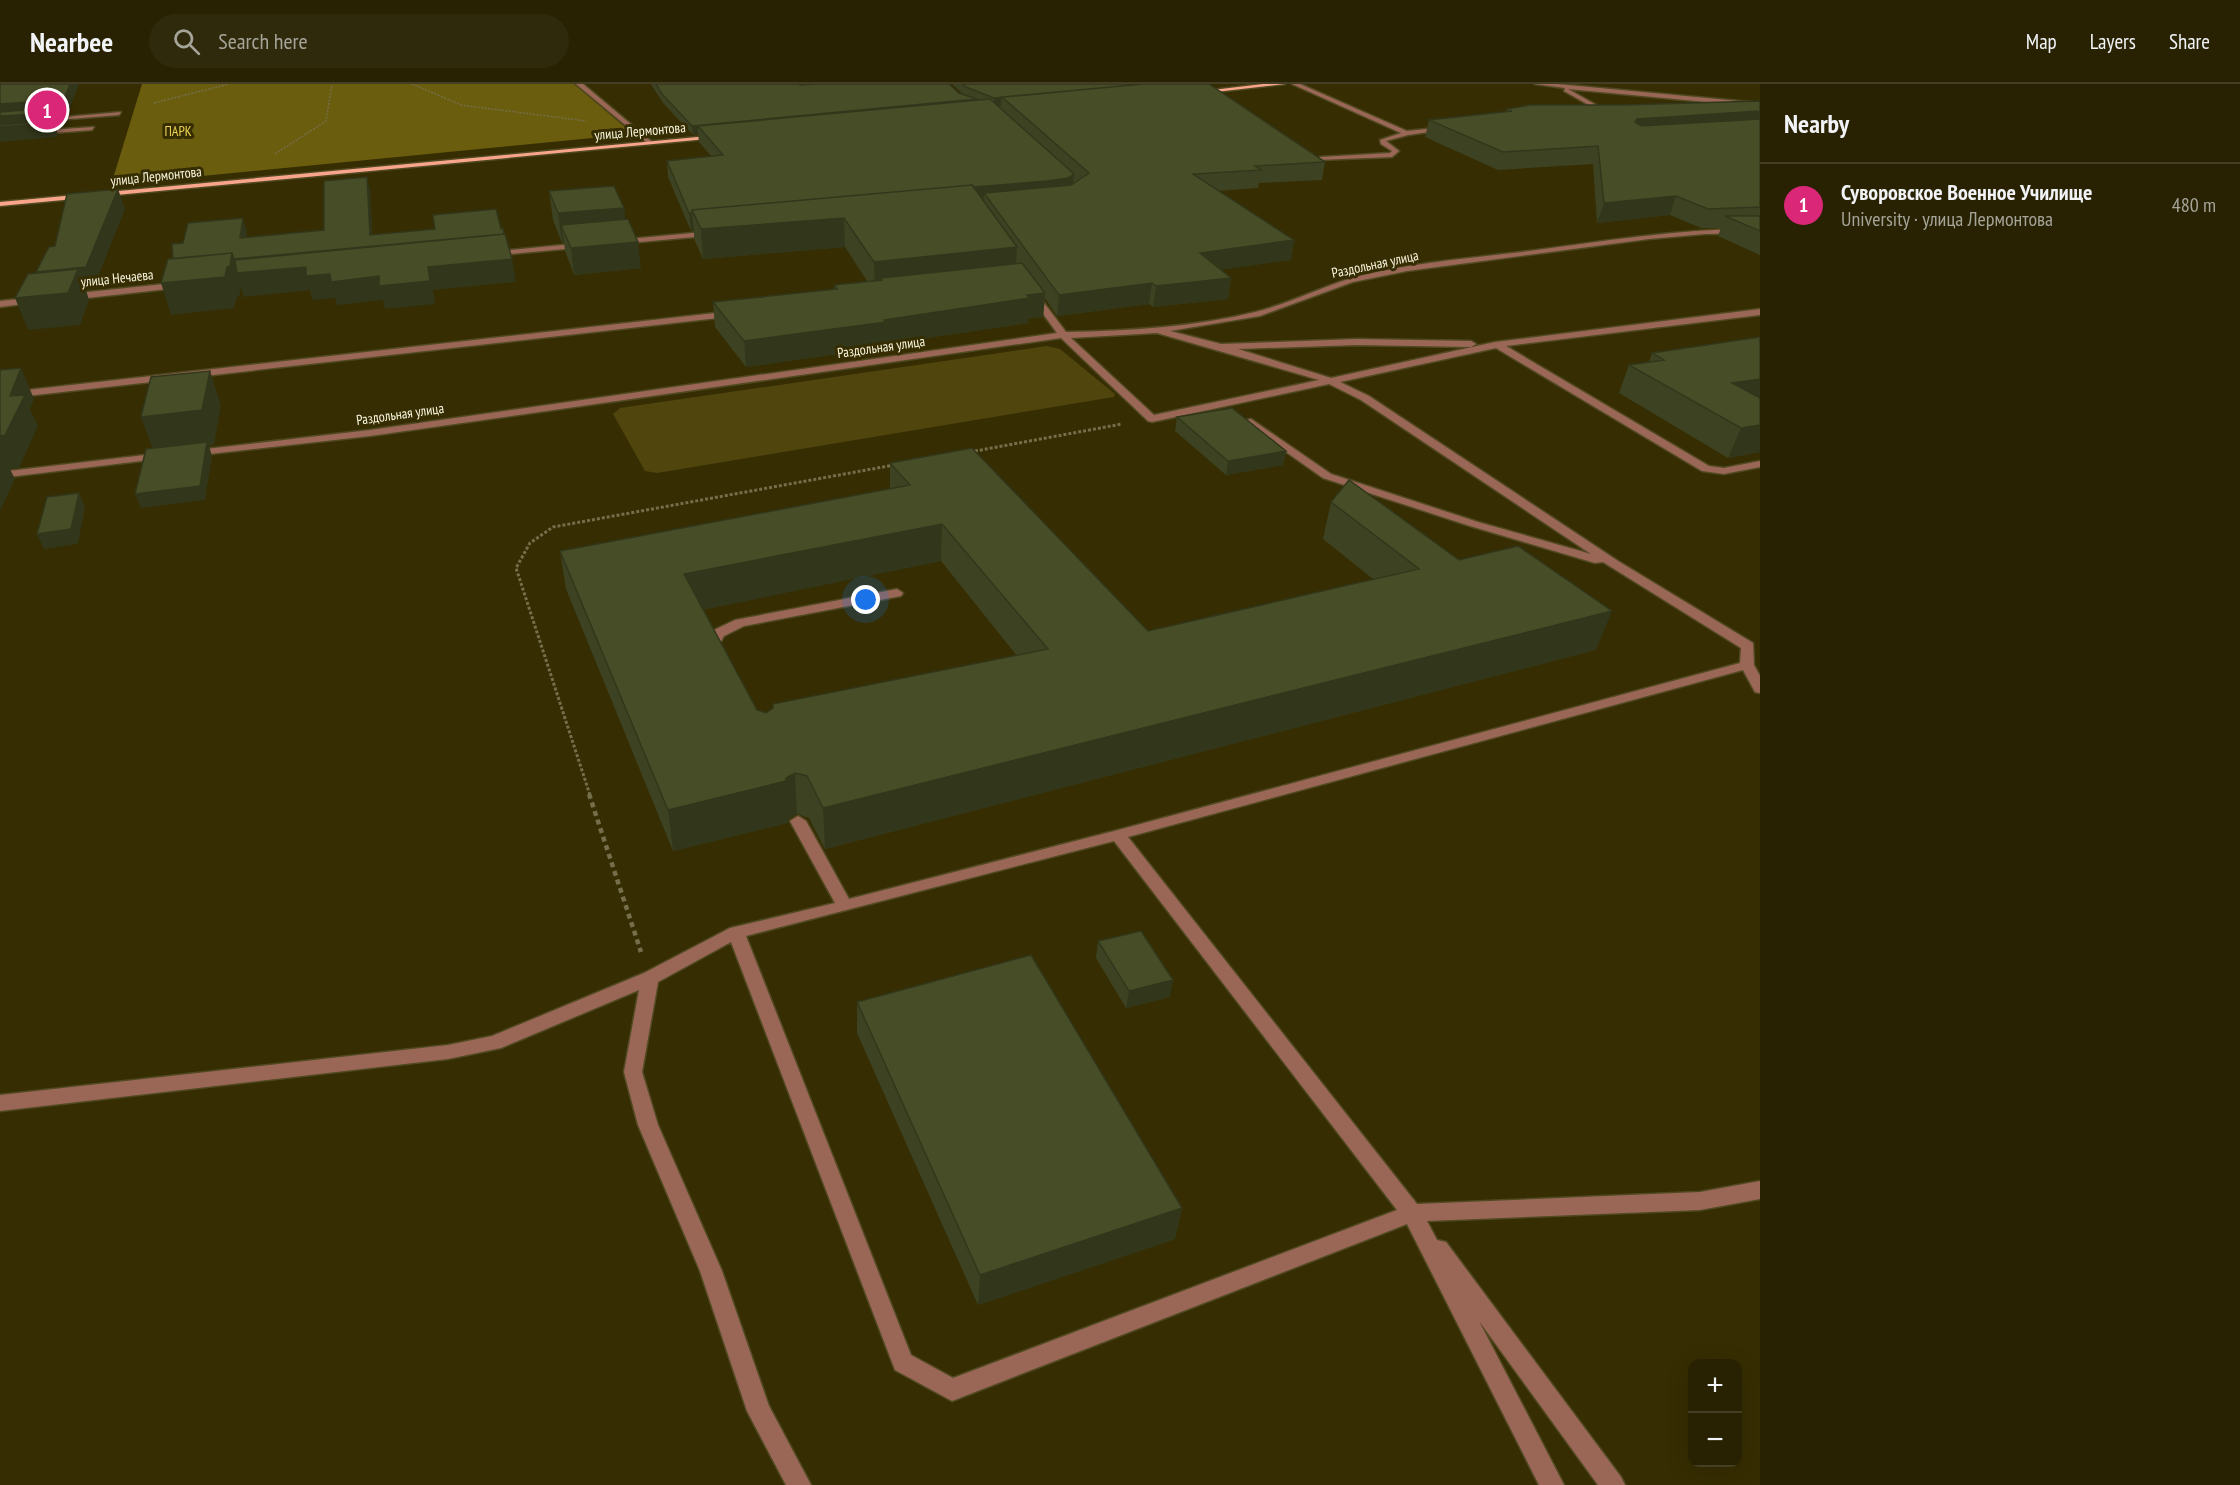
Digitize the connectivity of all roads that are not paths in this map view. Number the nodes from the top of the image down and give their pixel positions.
1 (579, 84) edge
2 (1282, 84) edge
3 (1295, 84) edge
4 (1538, 84) edge
5 (1563, 88) junction
6 (1189, 92) edge
7 (1760, 105) edge
8 (120, 113) dead end
9 (1617, 118) edge
10 (36, 119) edge
11 (92, 128) dead end
12 (1451, 128) edge
13 (1406, 133) junction
14 (0, 135) edge
15 (720, 136) edge
16 (649, 142) junction
17 (1320, 159) edge
18 (0, 204) edge
19 (1760, 231) edge
20 (727, 232) edge
21 (610, 243) edge
22 (598, 244) edge
23 (480, 255) edge
24 (1023, 281) edge
25 (187, 284) edge
26 (58, 298) edge
27 (47, 299) edge
28 (0, 304) edge
29 (749, 312) edge
30 (1760, 312) edge
31 (1155, 330) junction
32 (1063, 334) junction
33 (1497, 345) junction
34 (1221, 347) junction
35 (1331, 381) junction
36 (0, 396) edge
37 (1247, 421) edge
38 (1760, 464) edge
39 (0, 475) edge
40 (1614, 564) junction
41 (897, 592) dead end
42 (724, 664) edge
43 (1747, 665) junction
44 (1760, 689) edge
45 (798, 820) edge
46 (1119, 835) junction
47 (845, 906) junction
48 (736, 932) junction
49 (650, 978) junction
50 (0, 1103) edge
51 (1760, 1190) edge
52 (1412, 1213) junction
53 (799, 1485) edge
54 (1552, 1485) edge
55 (1613, 1485) edge

1 - 16 street
2 - 6 main road
3 - 13 street
4 - 5 street
5 - 7 street
5 - 9 street
8 - 10 street
11 - 14 street
12 - 13 street
13 - 17 street
15 - 16 main road, улица Лермонтова
16 - 18 main road, улица Лермонтова
19 - 31 street, Раздольная улица
20 - 21 street
22 - 23 street
24 - 32 street
25 - 26 street, улица Нечаева
27 - 28 street
29 - 36 street
30 - 33 street
31 - 32 street, Раздольная улица
31 - 34 street
32 - 35 street
32 - 39 street, Раздольная улица
33 - 34 street
33 - 35 street
33 - 38 street
34 - 35 street
35 - 40 street
37 - 40 street
40 - 43 street
41 - 42 street
43 - 44 street
43 - 46 street
45 - 47 street
46 - 47 street
46 - 52 street
47 - 48 street
48 - 49 street
48 - 52 street
49 - 50 street
49 - 53 street
51 - 52 street
52 - 54 street
52 - 55 street

